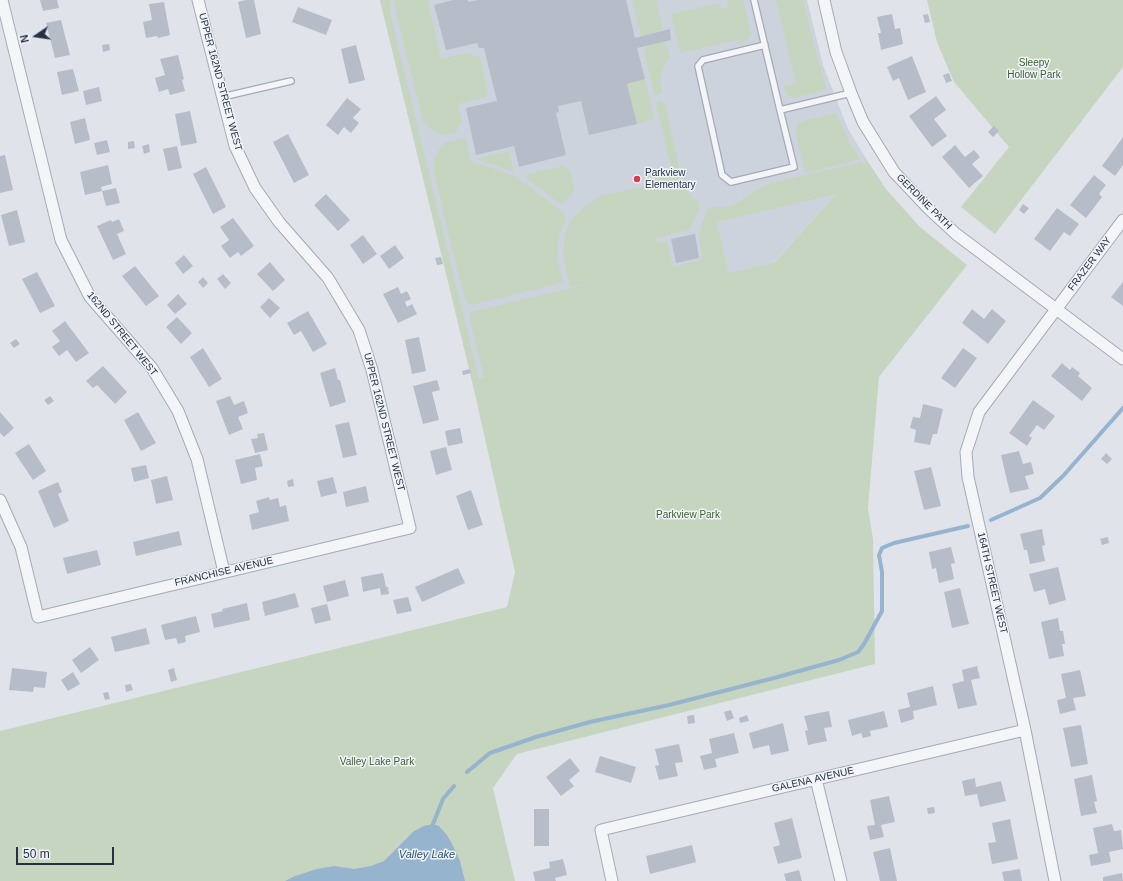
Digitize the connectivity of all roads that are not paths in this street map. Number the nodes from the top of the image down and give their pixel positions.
1 (2, 0) edge
2 (198, 0) edge
3 (754, 0) edge
4 (824, 0) edge
5 (765, 45) junction
6 (291, 80) dead end
7 (851, 93) junction
8 (222, 97) junction
9 (780, 110) junction
10 (1123, 220) edge
11 (1056, 308) junction
12 (1123, 359) edge
13 (0, 500) edge
14 (410, 528) joint
15 (224, 572) junction
16 (1025, 730) junction
17 (816, 779) junction
18 (612, 881) edge
19 (841, 881) edge
20 (1056, 881) edge

1 - 15 street, 162ND STREET WEST
2 - 8 street, UPPER 162ND STREET WEST
3 - 5 lane
4 - 7 street, GERDINE PATH
5 - 9 lane
5 - 9 lane
6 - 8 lane
7 - 9 lane
7 - 11 street, GERDINE PATH
8 - 14 street, UPPER 162ND STREET WEST
10 - 11 street, FRAZER WAY
11 - 12 street, GERDINE PATH
11 - 16 street, 164TH STREET WEST
13 - 15 street, FRANCHISE AVENUE
14 - 15 street, FRANCHISE AVENUE
16 - 17 street, GALENA AVENUE
16 - 20 street, 164TH STREET WEST
17 - 18 street, GALENA AVENUE
17 - 19 street

